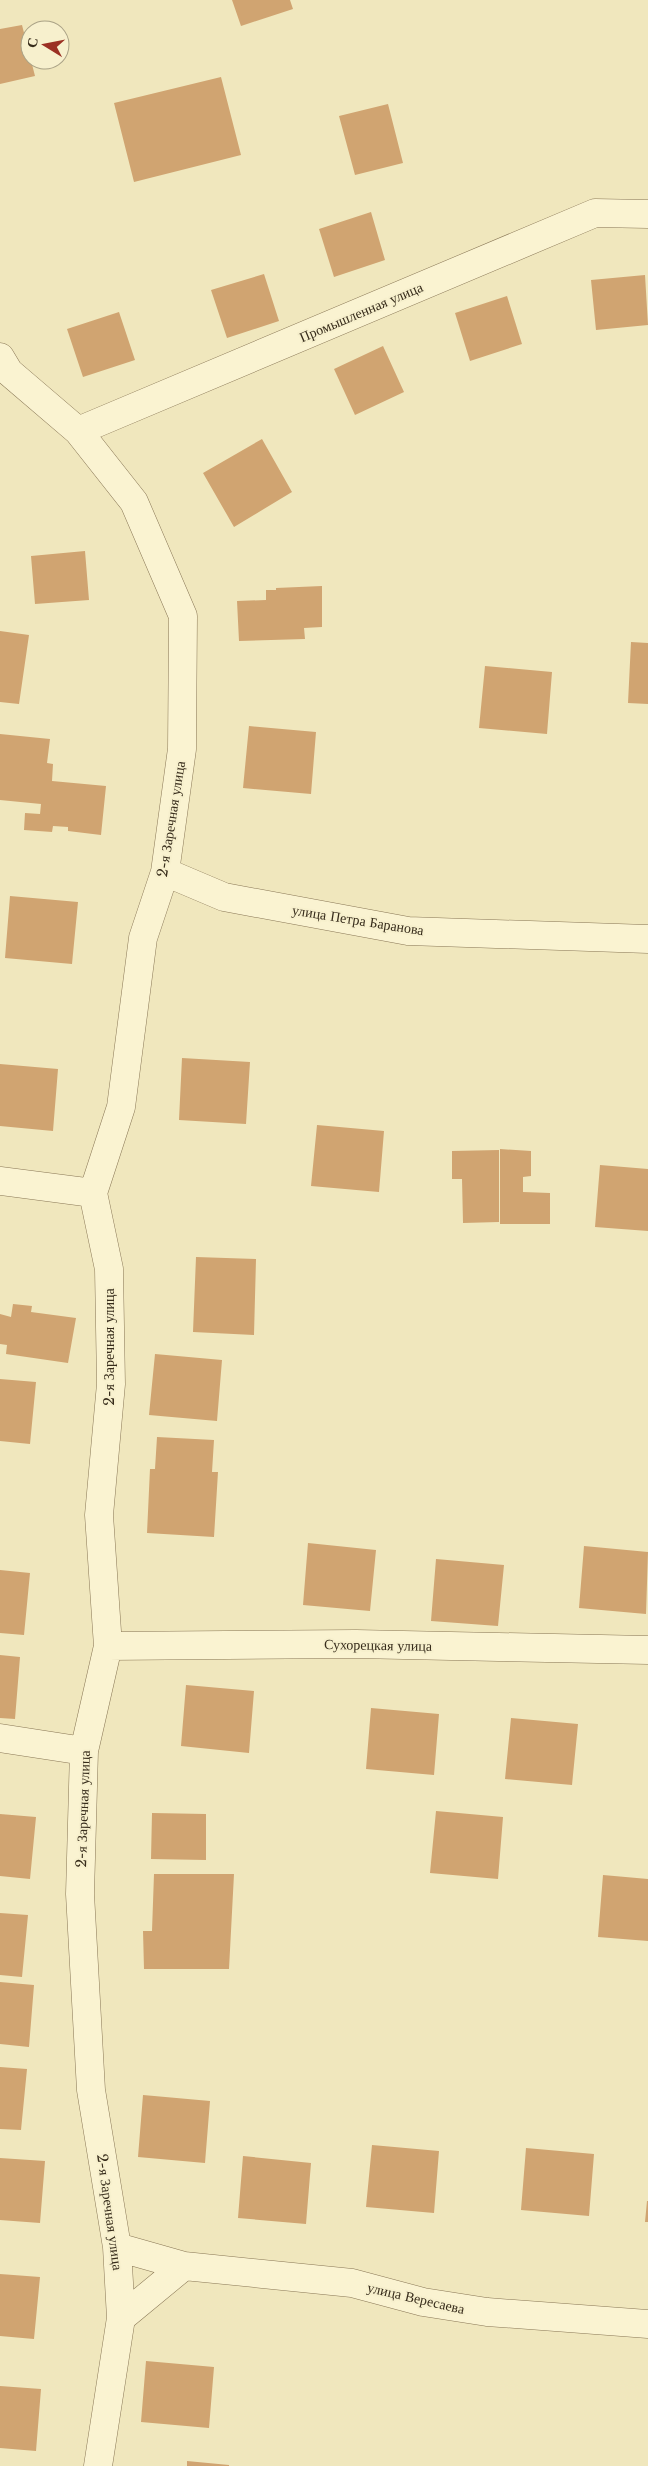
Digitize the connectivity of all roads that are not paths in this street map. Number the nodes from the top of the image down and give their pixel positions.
1 (648, 214) edge
2 (0, 356) edge
3 (78, 431) junction
4 (164, 872) junction
5 (648, 939) edge
6 (0, 1180) edge
7 (93, 1192) junction
8 (108, 1646) junction
9 (648, 1650) edge
10 (0, 1738) edge
11 (84, 1751) junction
12 (117, 2247) junction
13 (184, 2266) junction
14 (121, 2318) junction
15 (648, 2324) edge
16 (98, 2466) edge

1 - 3 street, Промышленная улица
2 - 3 street, 2-я Заречная улица
3 - 4 street, 2-я Заречная улица
4 - 5 street, улица Петра Баранова
4 - 7 street, 2-я Заречная улица
6 - 7 street
7 - 8 street, 2-я Заречная улица
8 - 9 street, Сухорецкая улица
8 - 11 street, 2-я Заречная улица
10 - 11 street
11 - 12 street, 2-я Заречная улица
12 - 13 street, улица Вересаева
12 - 14 street, 2-я Заречная улица
13 - 14 street
13 - 15 street, улица Вересаева
14 - 16 street, 2-я Заречная улица

